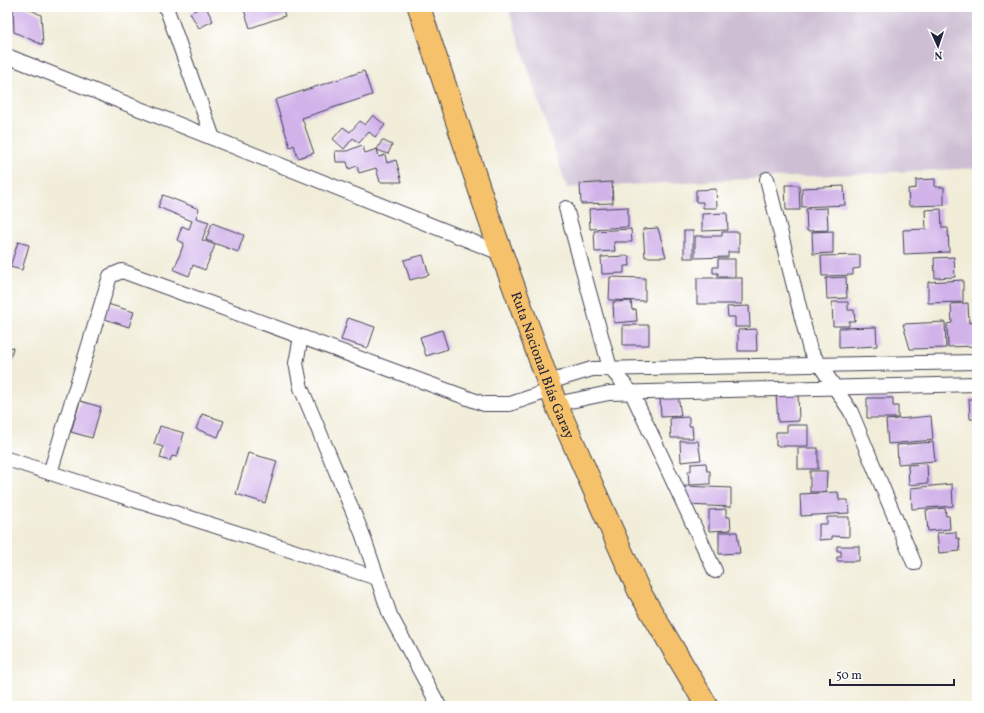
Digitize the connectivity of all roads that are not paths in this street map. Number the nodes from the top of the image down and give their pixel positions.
1 (166, 7) edge
2 (419, 7) edge
3 (7, 56) edge
4 (213, 138) junction
5 (767, 179) dead end
6 (566, 208) dead end
7 (502, 254) junction
8 (301, 337) junction
9 (977, 362) edge
10 (820, 365) junction
11 (610, 368) junction
12 (977, 384) edge
13 (835, 388) junction
14 (552, 392) junction
15 (632, 393) junction
16 (7, 459) edge
17 (50, 473) junction
18 (914, 563) dead end
19 (715, 572) dead end
20 (377, 578) junction
21 (438, 706) edge
22 (707, 706) edge

1 - 4 street
2 - 7 highway, Ruta Nacional Blás Garay
3 - 4 street
4 - 7 street
5 - 10 street
6 - 11 street
7 - 14 highway, Ruta Nacional Blás Garay
8 - 14 street
8 - 17 street
8 - 20 street
9 - 10 street
10 - 11 street
10 - 13 street
11 - 14 street
11 - 15 street
12 - 13 street
13 - 15 street
13 - 18 street
14 - 15 street
14 - 22 highway, Ruta Nacional Blás Garay
15 - 19 street
16 - 17 street
17 - 20 street
20 - 21 street

